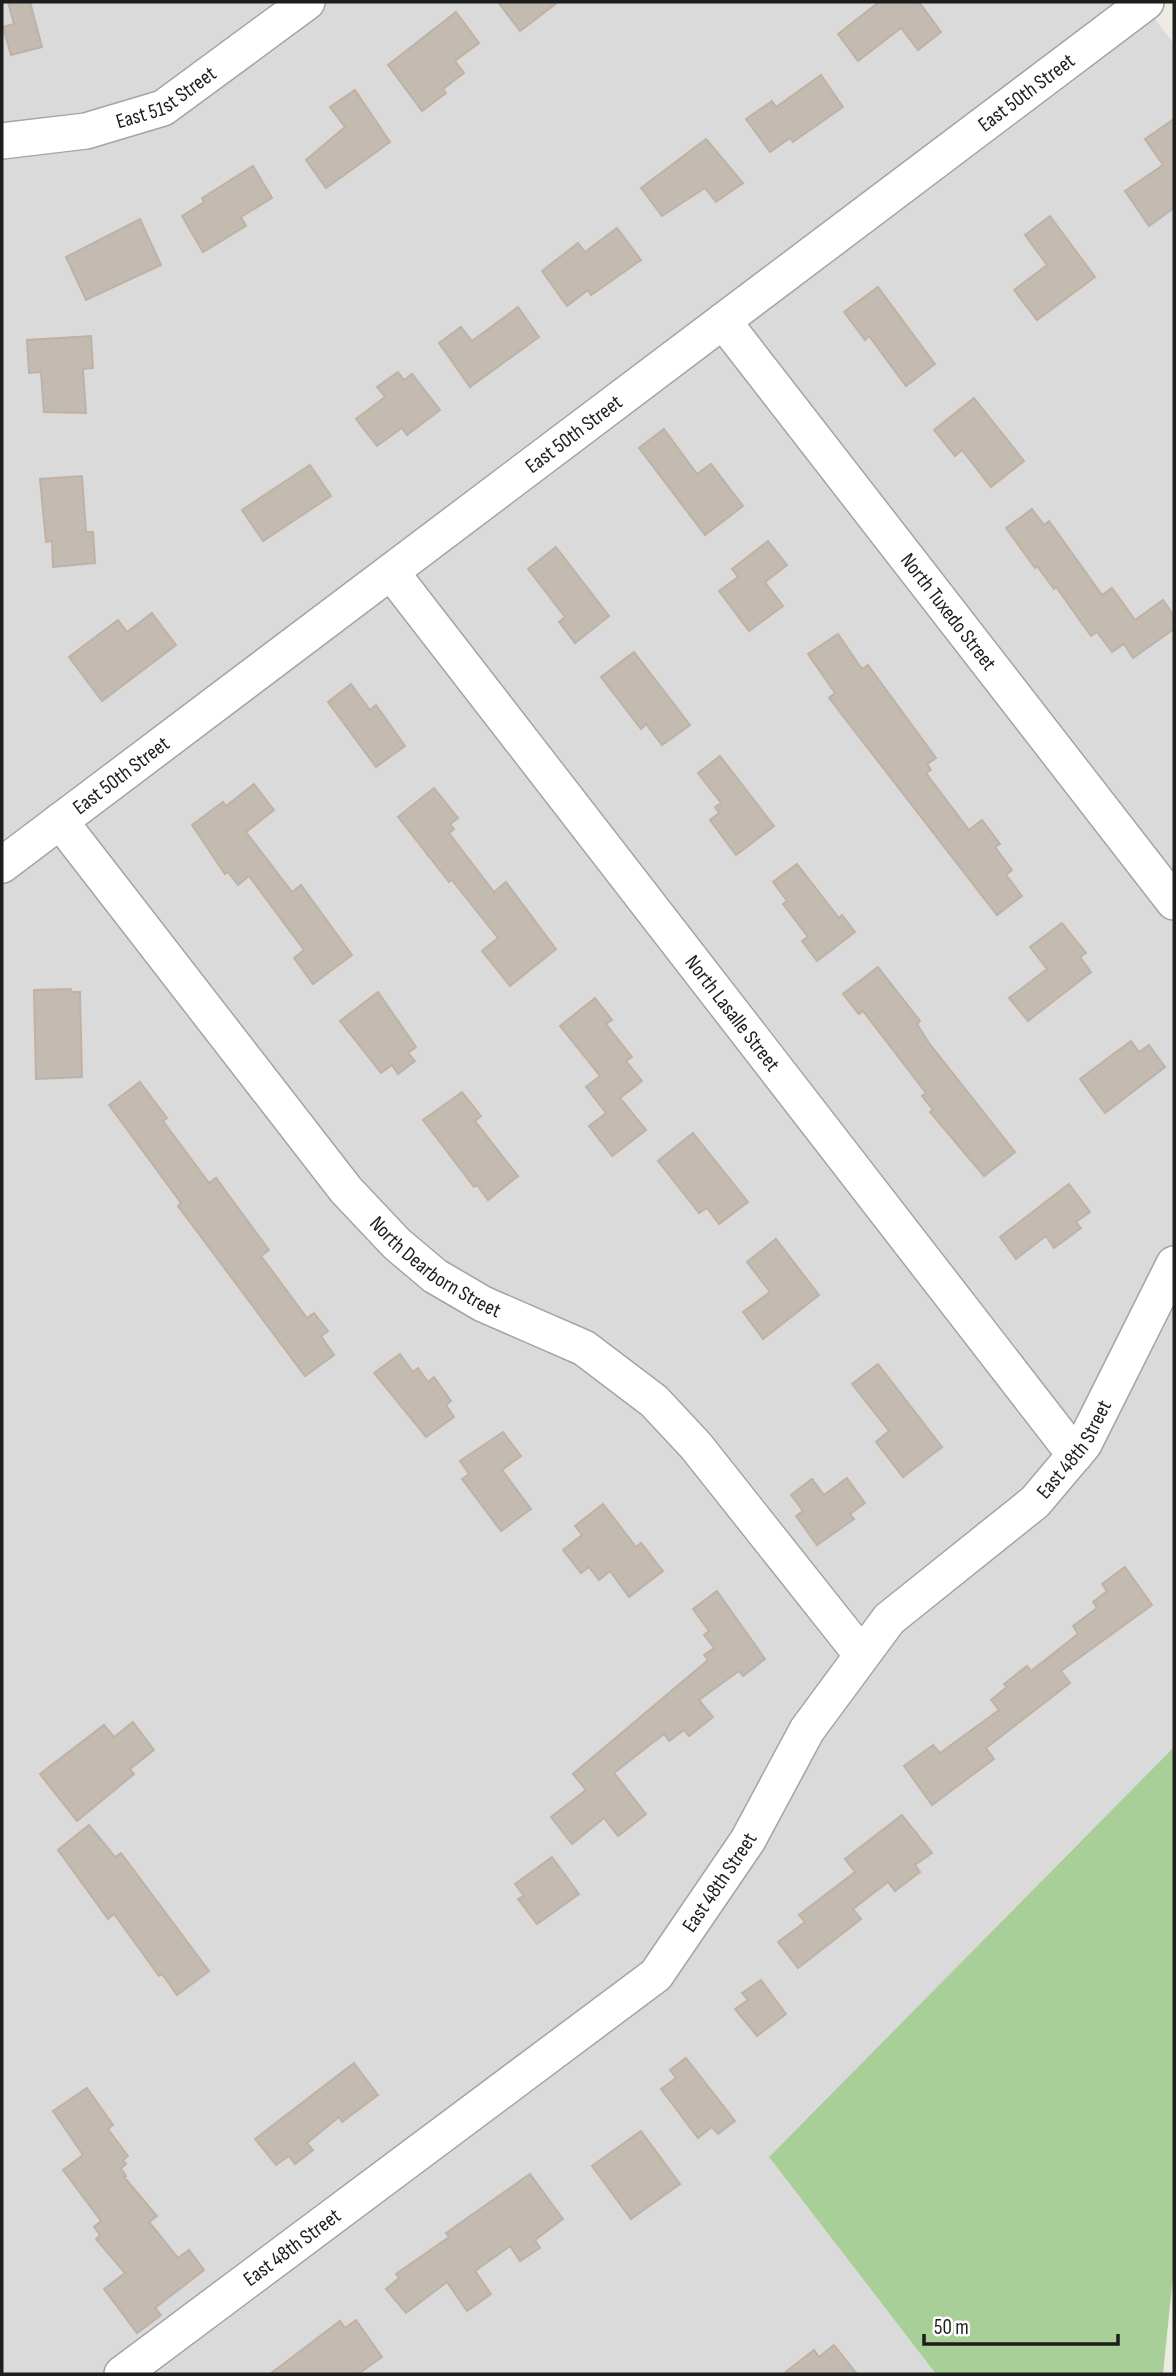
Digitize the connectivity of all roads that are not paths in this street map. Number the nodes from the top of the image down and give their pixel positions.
1 (307, 2) edge
2 (1146, 2) edge
3 (2, 141) edge
4 (723, 321) junction
5 (391, 572) junction
6 (60, 821) junction
7 (2, 865) edge
8 (1174, 902) edge
9 (1174, 1264) edge
10 (1075, 1455) junction
11 (861, 1654) junction
12 (122, 2374) edge

1 - 3 street, East 51st Street
2 - 4 street, East 50th Street
4 - 5 street, East 50th Street
4 - 8 street, North Tuxedo Street
5 - 6 street, East 50th Street
5 - 10 street, North Lasalle Street
6 - 7 street, East 50th Street
6 - 11 street, North Dearborn Street
9 - 10 street, East 48th Street
10 - 11 street, East 48th Street
11 - 12 street, East 48th Street

